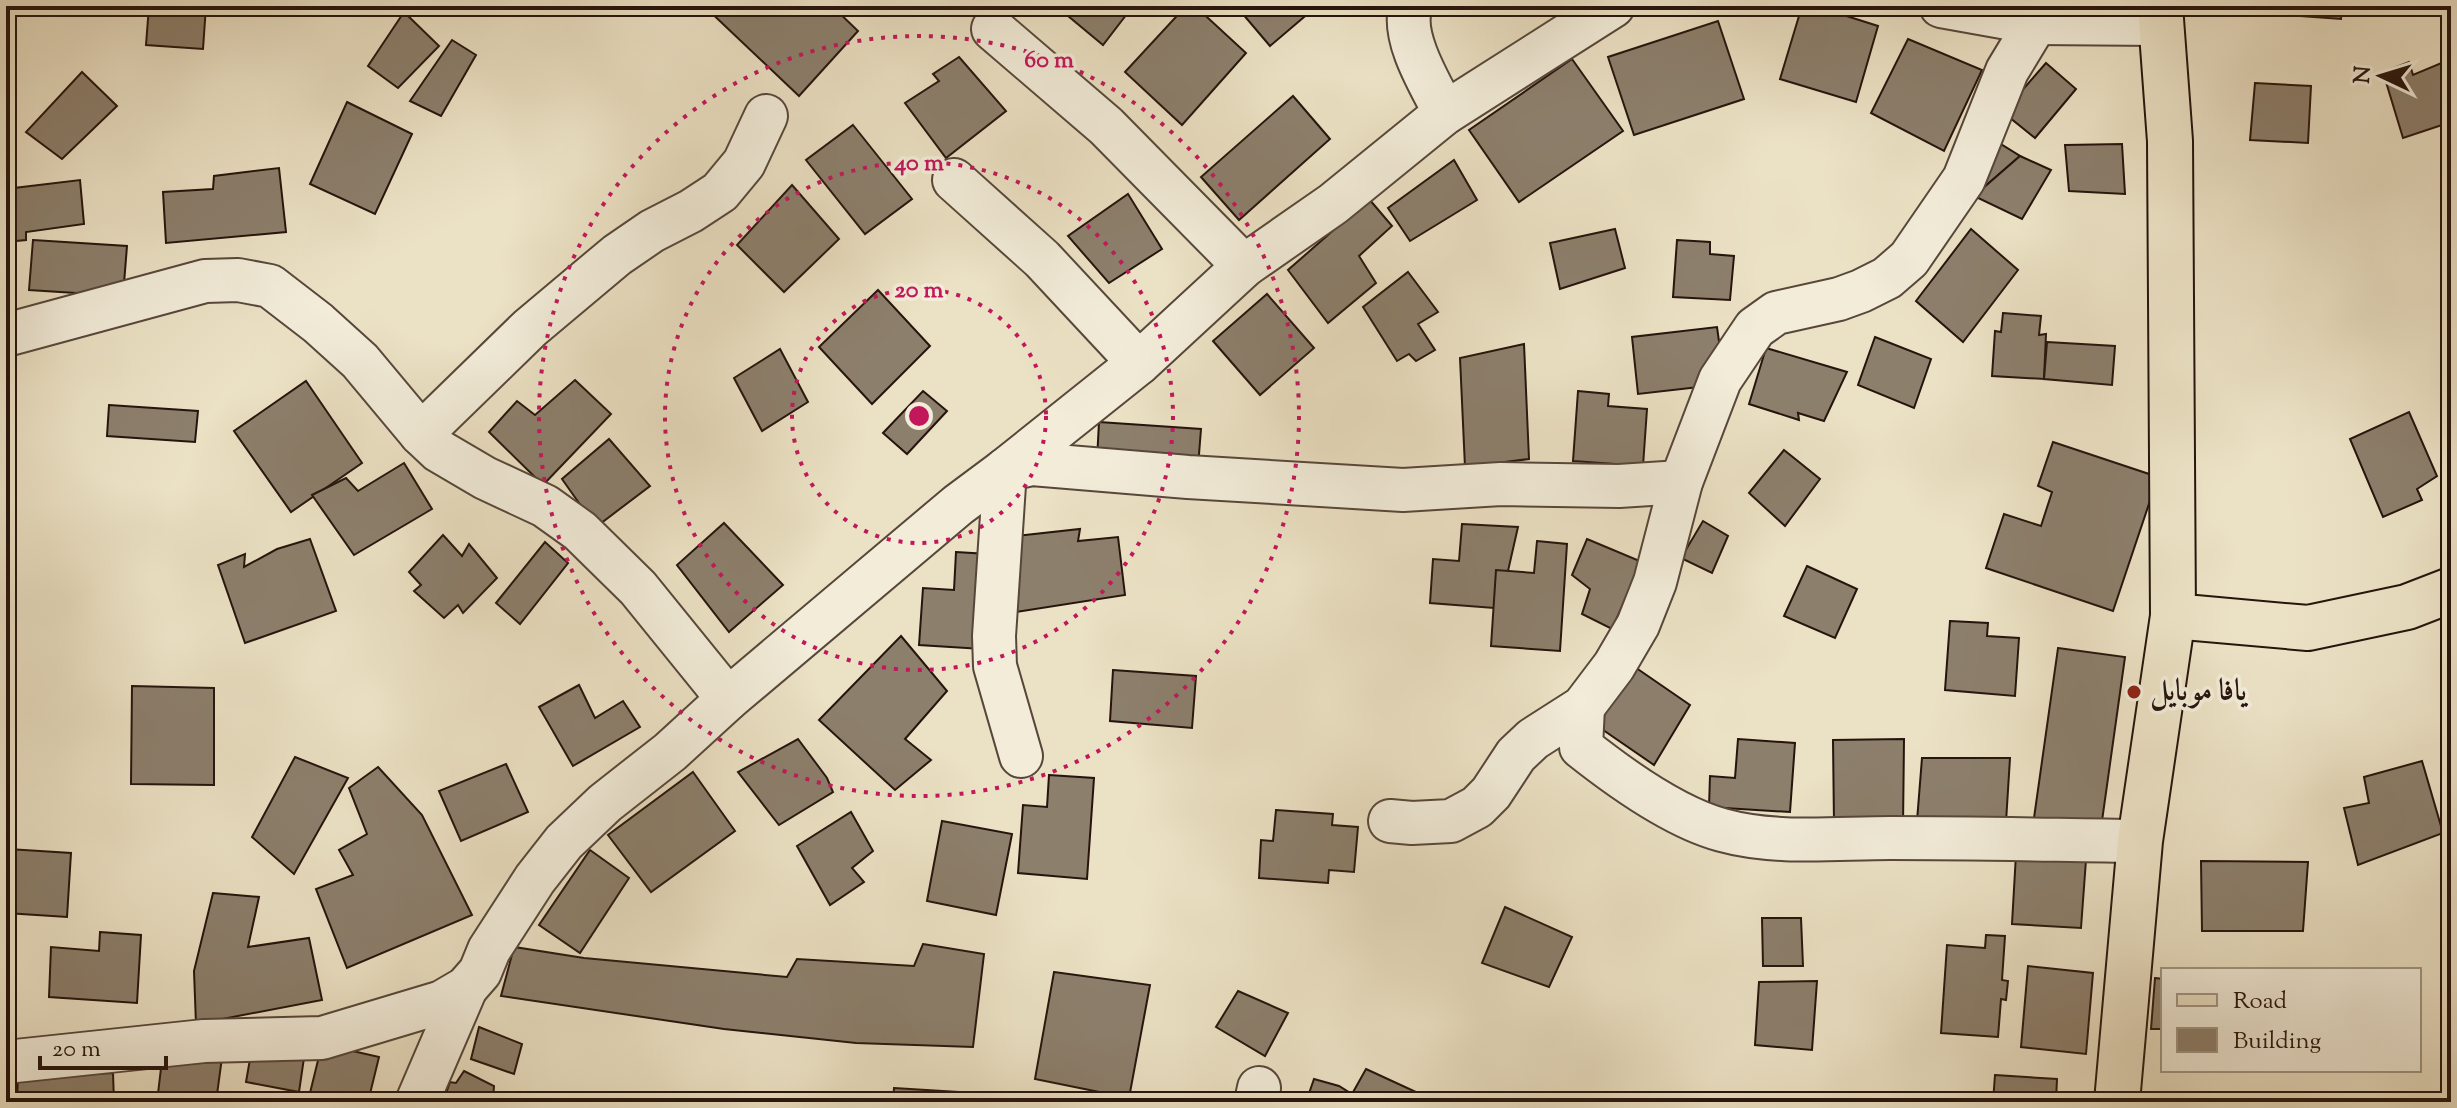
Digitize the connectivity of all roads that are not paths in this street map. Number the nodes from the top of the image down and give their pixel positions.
1 (1411, 6) edge
2 (1613, 6) edge
3 (1941, 6) edge
4 (2160, 15) edge
5 (2036, 23) junction
6 (993, 29) dead end
7 (1445, 113) junction
8 (766, 116) dead end
9 (954, 180) dead end
10 (1244, 266) junction
11 (6, 335) edge
12 (1139, 363) junction
13 (421, 434) junction
14 (1005, 470) junction
15 (1681, 482) junction
16 (2451, 590) edge
17 (2173, 616) junction
18 (728, 699) junction
19 (1583, 707) junction
20 (1021, 756) dead end
21 (1390, 821) dead end
22 (2140, 841) junction
23 (466, 988) junction
24 (6, 1062) edge
25 (417, 1102) edge
26 (2117, 1102) edge

1 - 7 street
2 - 7 street
3 - 5 street
4 - 5 street
4 - 17 main road
5 - 15 street
6 - 10 street
7 - 10 street
8 - 13 street
9 - 12 street
10 - 12 street
11 - 13 street
12 - 14 street
13 - 18 street
14 - 15 street
14 - 18 street
14 - 20 street
15 - 19 street
16 - 17 main road
17 - 22 main road
18 - 23 street
19 - 21 street
19 - 22 street
22 - 26 main road
23 - 24 street
23 - 25 street

